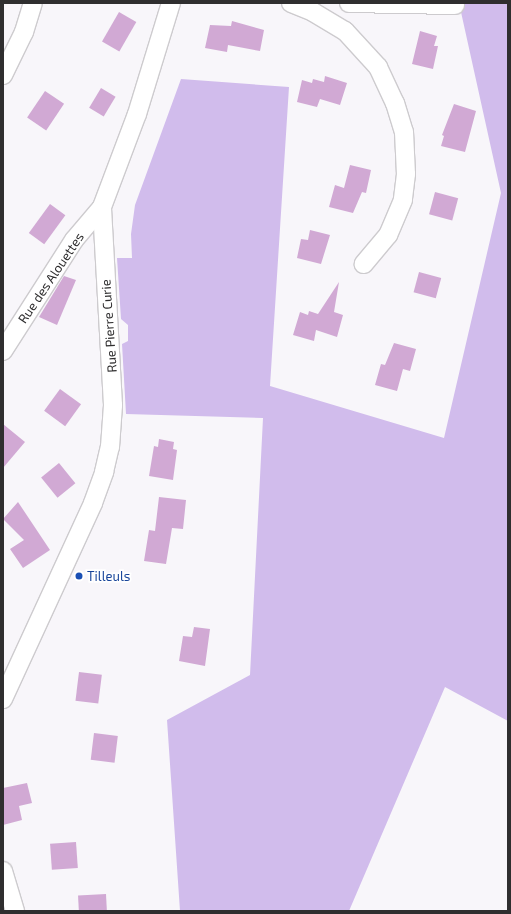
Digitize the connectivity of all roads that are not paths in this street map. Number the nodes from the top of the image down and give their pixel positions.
1 (33, 3) edge
2 (171, 3) edge
3 (291, 3) edge
4 (349, 3) edge
5 (455, 5) dead end
6 (3, 75) edge
7 (102, 207) junction
8 (364, 264) dead end
9 (3, 351) edge
10 (27, 642) junction
11 (3, 667) edge
12 (3, 699) edge
13 (3, 871) edge
14 (15, 911) edge

1 - 6 street
2 - 7 street, Rue Pierre Curie
3 - 8 street
4 - 5 street
7 - 9 street, Rue des Alouettes
7 - 10 street, Rue Pierre Curie
10 - 11 street, Rue Pierre Curie
10 - 12 street, Rue Pierre Curie
13 - 14 street

